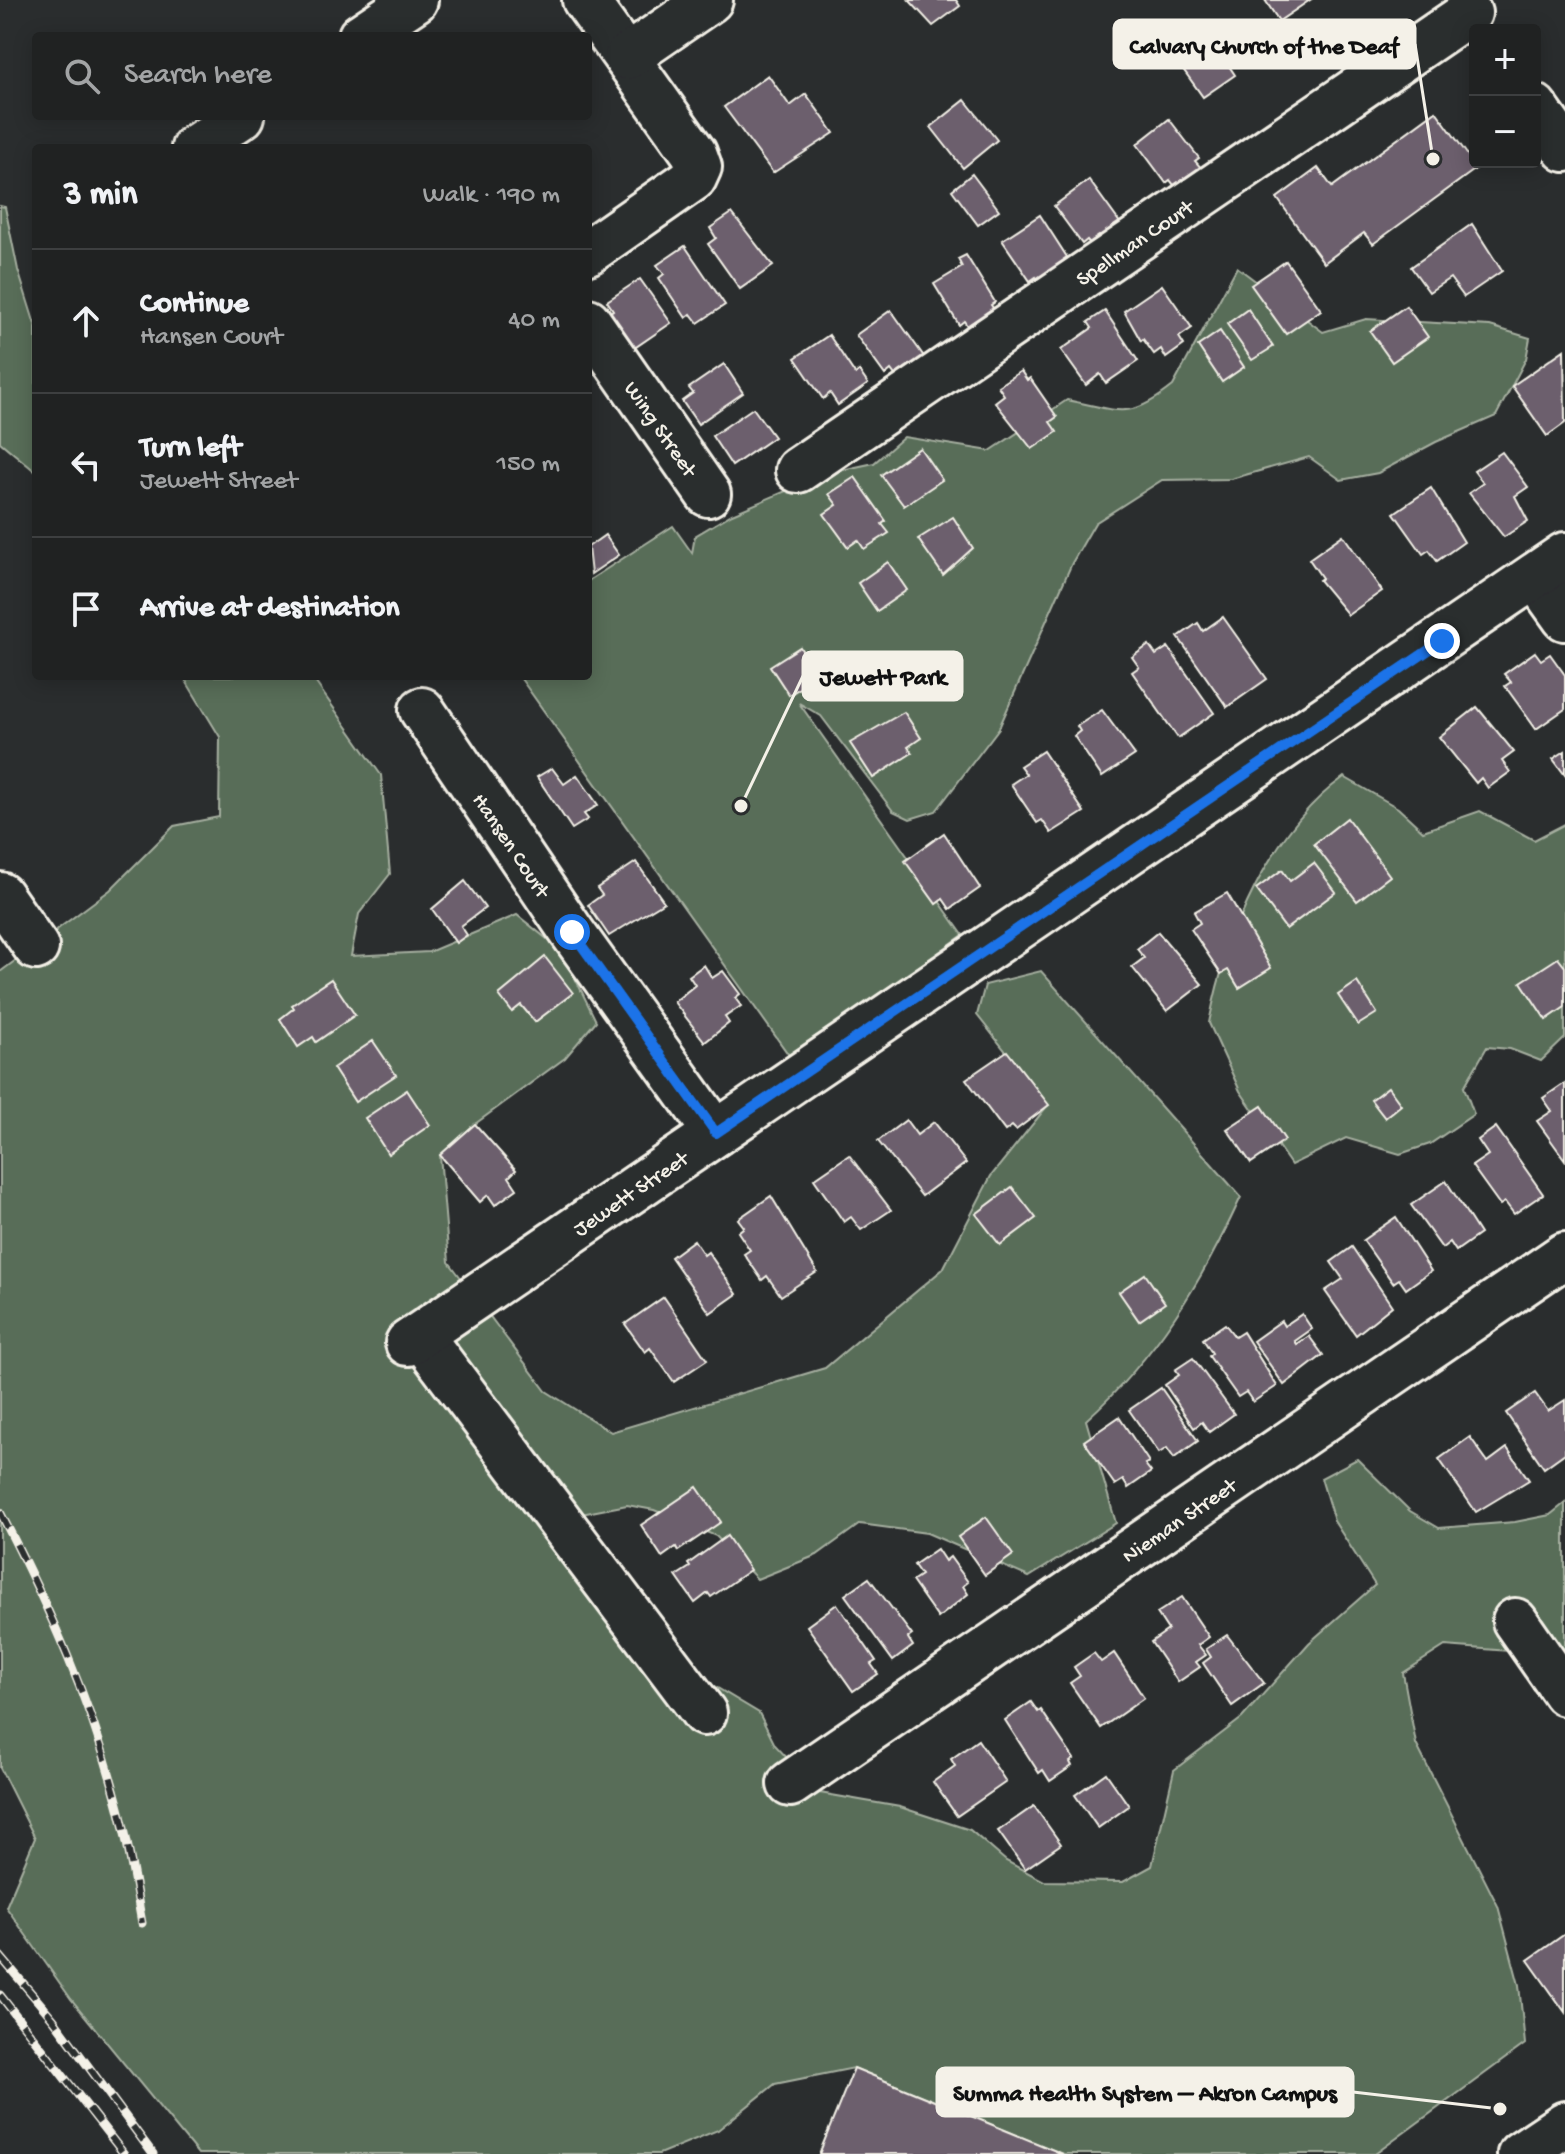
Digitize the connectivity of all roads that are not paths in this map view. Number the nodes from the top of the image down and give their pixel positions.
1 (415, 0) edge
2 (585, 0) edge
3 (710, 0) edge
4 (1469, 14) edge
5 (367, 32) edge
6 (627, 57) junction
7 (1541, 115) edge
8 (236, 120) edge
9 (200, 144) edge
10 (1565, 149) edge
11 (592, 249) edge
12 (592, 327) edge
13 (798, 470) dead end
14 (708, 494) dead end
15 (1550, 566) edge
16 (1565, 618) edge
17 (422, 710) dead end
18 (0, 895) edge
19 (36, 947) dead end
20 (716, 1133) junction
21 (1565, 1255) edge
22 (1515, 1621) dead end
23 (1565, 1693) edge
24 (704, 1713) dead end
25 (790, 1784) dead end
26 (1565, 2124) edge
27 (1520, 2154) edge

1 - 5 street
2 - 6 street
3 - 6 street
4 - 13 street, Spellman Court
6 - 11 street
7 - 10 street
8 - 9 street
12 - 14 street, Wing Street
15 - 16 street
15 - 20 street, Jewett Street
17 - 20 street, Hansen Court
18 - 19 street
20 - 24 street, Jewett Street
21 - 25 street, Nieman Street
22 - 23 street
26 - 27 street

